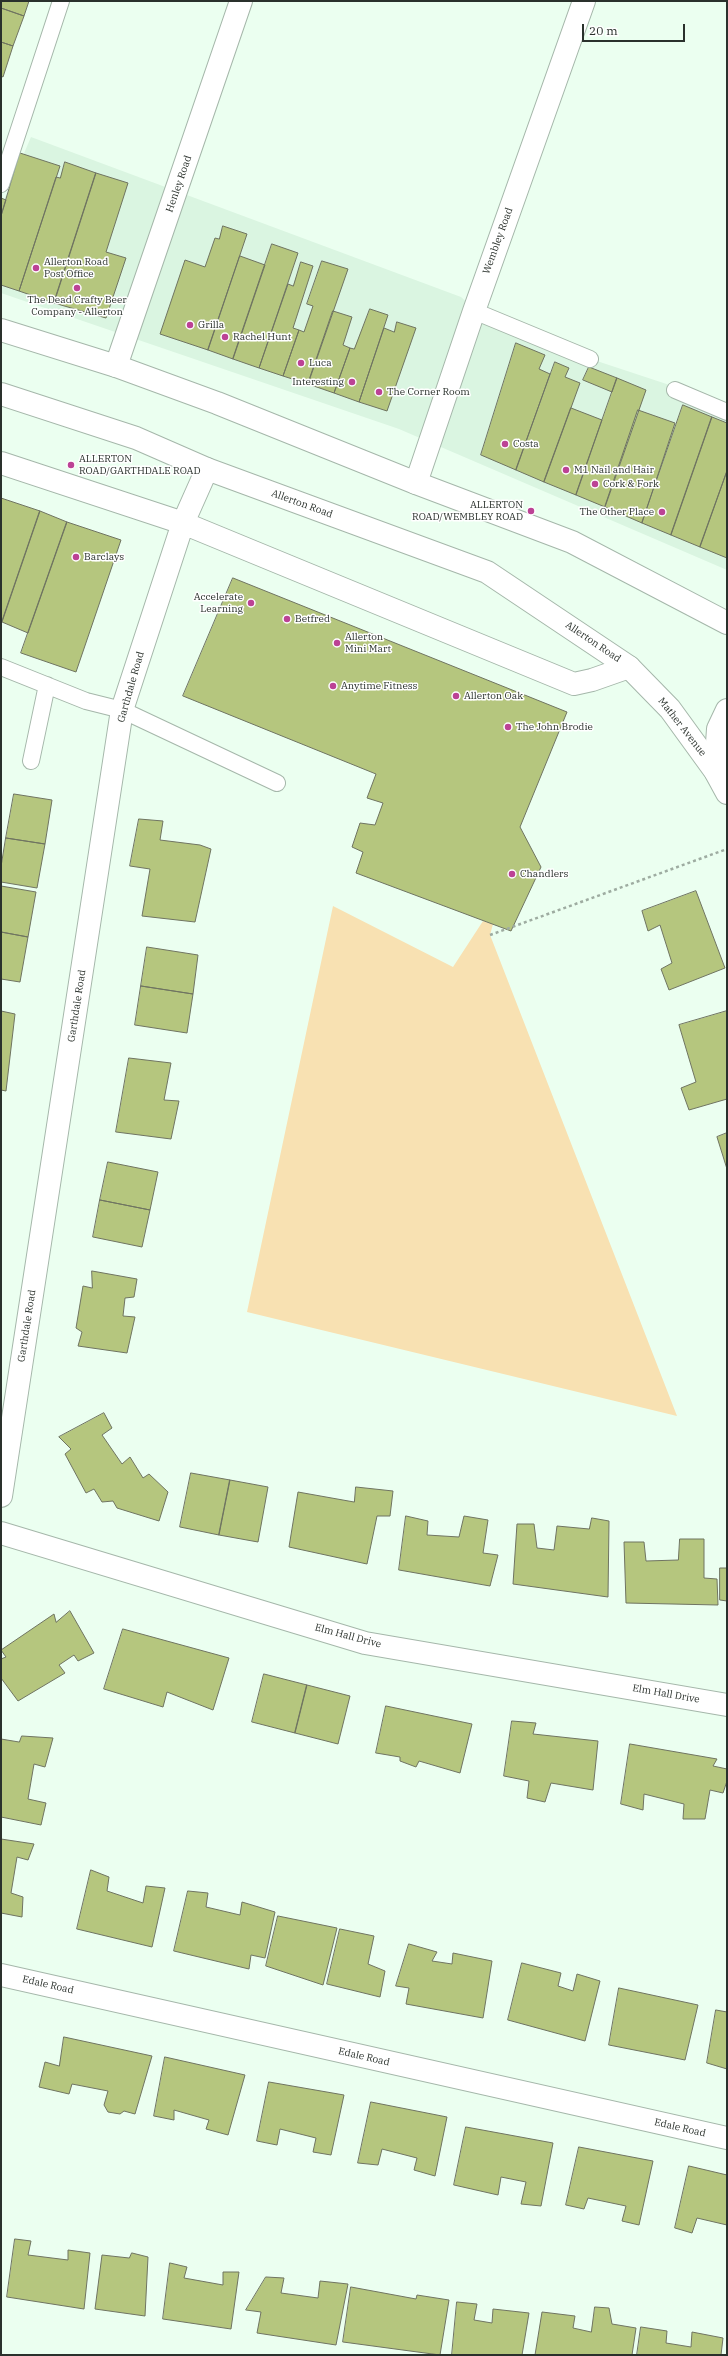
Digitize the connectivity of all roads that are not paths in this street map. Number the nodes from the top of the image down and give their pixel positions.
1 (61, 1) edge
2 (241, 1) edge
3 (584, 1) edge
4 (1, 184) edge
5 (474, 311) junction
6 (1, 330) edge
7 (590, 359) dead end
8 (116, 366) junction
9 (675, 390) dead end
10 (1, 394) edge
11 (727, 412) edge
12 (1, 463) edge
13 (207, 469) junction
14 (416, 483) junction
15 (183, 523) junction
16 (725, 622) edge
17 (1, 667) edge
18 (629, 667) junction
19 (47, 685) junction
20 (122, 710) junction
21 (727, 710) edge
22 (31, 761) dead end
23 (715, 771) junction
24 (277, 783) dead end
25 (727, 793) edge
26 (1, 1496) edge
27 (1, 1533) edge
28 (727, 1705) edge
29 (1, 1975) edge
30 (727, 2138) edge

1 - 4 lane
2 - 8 street, Henley Road
3 - 5 street, Wembley Road
5 - 7 lane
5 - 14 street, Wembley Road
6 - 8 street
8 - 14 street
9 - 11 lane
10 - 13 street, Allerton Road
12 - 15 street, Allerton Road
13 - 15 street, Garthdale Road
13 - 18 street, Allerton Road
14 - 16 street
15 - 18 street, Allerton Road
15 - 20 street, Garthdale Road
17 - 19 lane
18 - 23 street, Mather Avenue
19 - 20 lane
19 - 22 lane
20 - 24 lane
20 - 26 street, Garthdale Road
21 - 23 street
23 - 25 street, Mather Avenue
27 - 28 street, Elm Hall Drive
29 - 30 street, Edale Road

